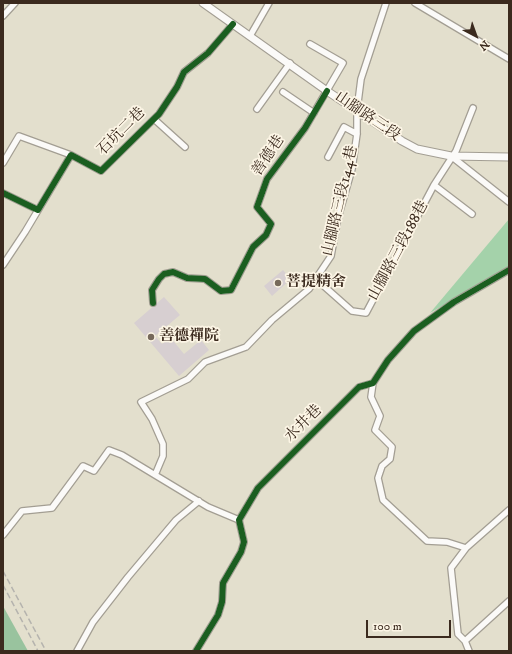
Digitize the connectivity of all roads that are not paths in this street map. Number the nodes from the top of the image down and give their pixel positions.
1 (15, 3) edge
2 (203, 3) edge
3 (269, 3) edge
4 (386, 3) edge
5 (414, 3) edge
6 (3, 16) edge
7 (233, 24) junction
8 (250, 36) junction
9 (310, 44) dead end
10 (509, 59) edge
11 (290, 64) junction
12 (327, 91) junction
13 (283, 92) dead end
14 (473, 108) dead end
15 (257, 109) dead end
16 (357, 110) junction
17 (314, 113) junction
18 (154, 119) junction
19 (357, 134) junction
20 (185, 146) dead end
21 (71, 155) junction
22 (451, 156) junction
23 (328, 157) dead end
24 (509, 157) edge
25 (3, 163) edge
26 (434, 185) junction
27 (3, 193) edge
28 (509, 202) edge
29 (38, 210) junction
30 (472, 214) dead end
31 (3, 265) edge
32 (509, 270) edge
33 (316, 280) junction
34 (153, 303) dead end
35 (373, 382) junction
36 (155, 475) junction
37 (199, 501) junction
38 (509, 510) edge
39 (239, 520) junction
40 (3, 535) edge
41 (466, 548) junction
42 (509, 601) edge
43 (465, 641) junction
44 (77, 651) edge
45 (196, 651) edge
46 (469, 651) edge

1 - 6 street
2 - 7 main road, 山腳路三段
3 - 8 street
4 - 16 street, 山腳路三段144巷
5 - 10 street
7 - 8 main road, 山腳路三段
7 - 18 street, 石坑二巷
8 - 11 main road, 山腳路三段
9 - 12 street, 善德巷
11 - 12 main road, 山腳路三段
11 - 15 street
12 - 16 main road, 山腳路三段
12 - 17 street, 善德巷
13 - 17 street
14 - 22 street, 山腳路三段188巷
16 - 19 street, 山腳路三段144巷
16 - 22 main road, 山腳路三段
17 - 34 street, 善德巷
18 - 20 street, 石坑二巷
18 - 21 street, 石坑二巷
19 - 23 street
19 - 33 street, 山腳路三段144巷
21 - 25 street
21 - 29 street
22 - 24 main road, 山腳路三段
22 - 26 street, 山腳路三段188巷
22 - 28 street
26 - 30 street
26 - 33 street, 山腳路三段188巷
27 - 29 street
29 - 31 street
32 - 35 street, 水井巷
33 - 36 street, 山腳路三段144巷
35 - 39 street, 水井巷
35 - 41 street
36 - 37 street
36 - 40 street
37 - 39 street
37 - 44 street
38 - 41 street
39 - 45 street
41 - 43 street
42 - 43 street
43 - 46 street

